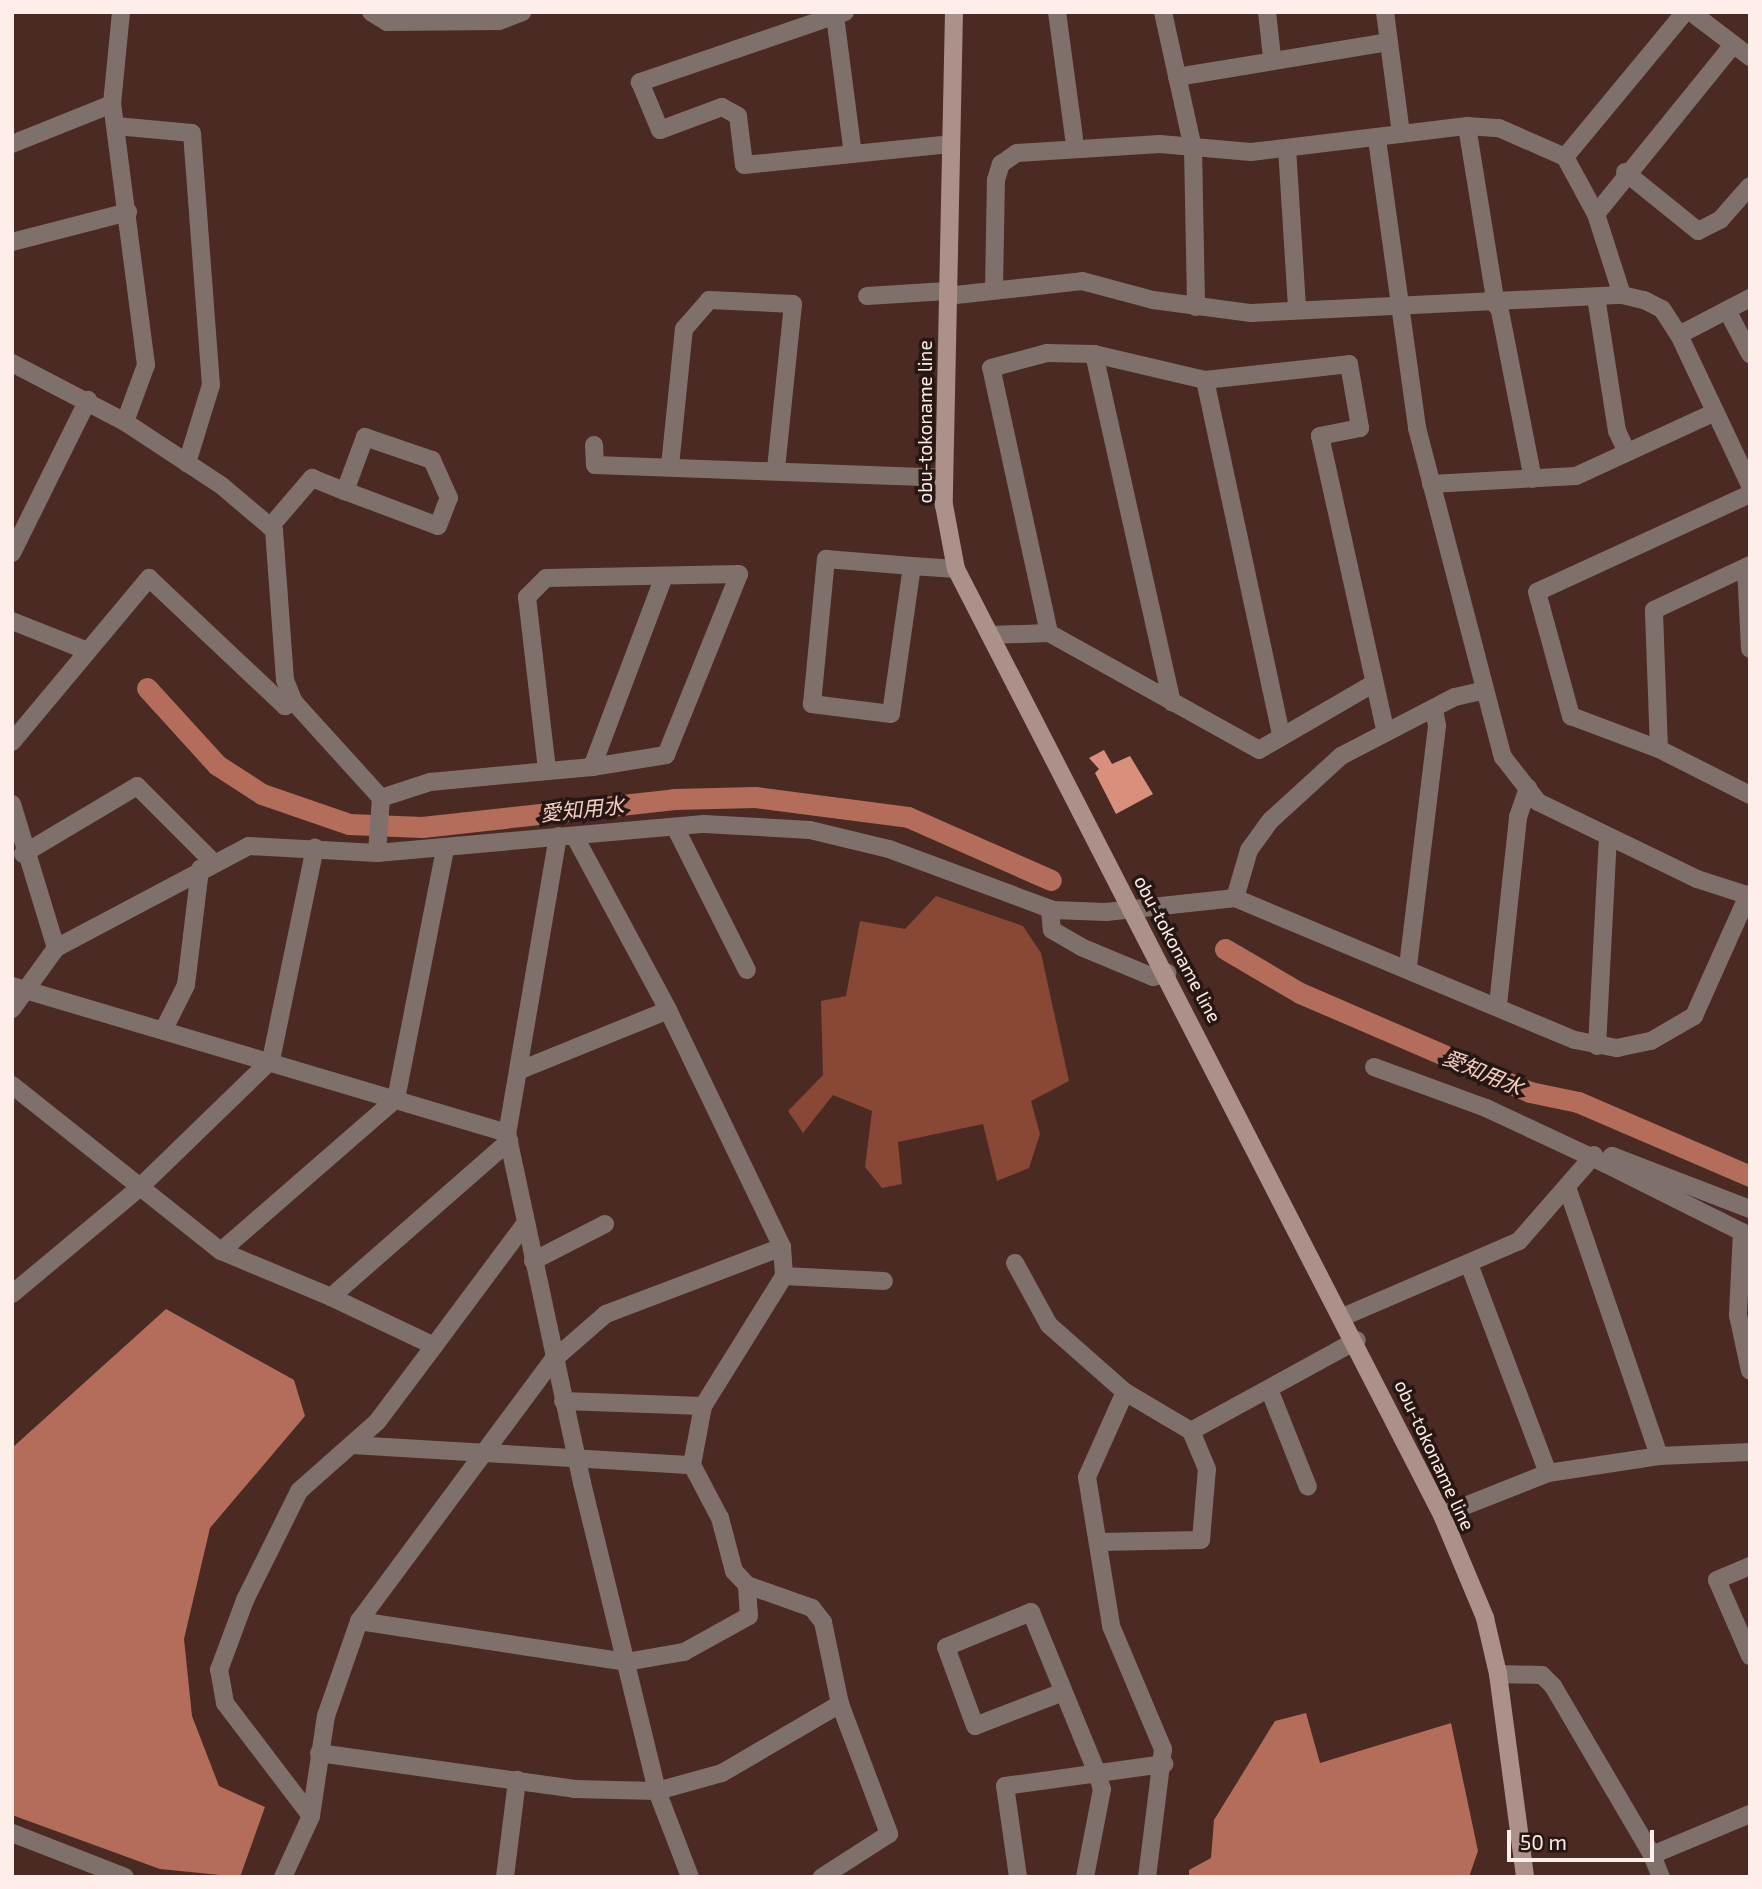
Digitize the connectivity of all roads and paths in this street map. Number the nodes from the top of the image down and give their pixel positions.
1 (121, 12) edge
2 (522, 12) edge
3 (954, 12) edge
4 (1057, 12) edge
5 (1163, 12) edge
6 (1267, 12) edge
7 (1385, 12) edge
8 (1685, 12) edge
9 (1691, 12) edge
10 (840, 14) edge
11 (382, 15) edge
12 (1389, 42) junction
13 (1733, 45) junction
14 (1272, 57) junction
15 (1750, 57) edge
16 (1177, 77) junction
17 (112, 104) junction
18 (1467, 126) junction
19 (116, 127) junction
20 (1401, 134) junction
21 (1074, 138) dead end
22 (1377, 139) junction
23 (12, 144) edge
24 (950, 144) junction
25 (1193, 148) junction
26 (1287, 148) junction
27 (853, 154) junction
28 (1565, 157) junction
29 (1625, 172) junction
30 (1750, 186) edge
31 (128, 212) junction
32 (1596, 214) junction
33 (12, 243) edge
34 (994, 290) junction
35 (947, 294) junction
36 (1622, 295) junction
37 (867, 296) dead end
38 (1596, 297) junction
39 (1750, 298) edge
40 (1498, 306) junction
41 (1196, 307) junction
42 (1297, 307) junction
43 (1397, 308) junction
44 (1727, 310) junction
45 (1679, 335) junction
46 (1094, 354) junction
47 (1750, 354) edge
48 (12, 363) edge
49 (1205, 380) junction
50 (88, 400) junction
51 (1715, 412) junction
52 (125, 422) junction
53 (594, 445) dead end
54 (1628, 452) junction
55 (187, 463) junction
56 (670, 466) junction
57 (776, 468) junction
58 (944, 478) junction
59 (1533, 479) junction
60 (1431, 484) junction
61 (1750, 485) edge
62 (345, 491) junction
63 (1750, 494) edge
64 (270, 527) junction
65 (12, 553) edge
66 (912, 566) junction
67 (1748, 566) edge
68 (956, 569) junction
69 (664, 576) junction
70 (12, 621) edge
71 (1049, 633) junction
72 (989, 635) junction
73 (1750, 649) edge
74 (85, 650) junction
75 (1373, 684) junction
76 (1482, 691) junction
77 (294, 702) junction
78 (1172, 702) junction
79 (1434, 709) junction
80 (1386, 733) junction
81 (1281, 736) junction
82 (12, 742) edge
83 (1659, 749) junction
84 (592, 767) junction
85 (547, 770) junction
86 (1528, 789) junction
87 (1750, 795) edge
88 (12, 804) edge
89 (381, 804) junction
90 (675, 827) junction
91 (1608, 836) junction
92 (566, 837) junction
93 (379, 846) junction
94 (315, 848) junction
95 (445, 850) junction
96 (23, 854) junction
97 (206, 865) junction
98 (1749, 896) edge
99 (1235, 898) junction
100 (1130, 907) junction
101 (1049, 909) junction
102 (56, 948) junction
103 (1408, 966) junction
104 (747, 970) dead end
105 (1167, 973) junction
106 (21, 989) edge
107 (1498, 1005) junction
108 (12, 1009) edge
109 (668, 1010) junction
110 (164, 1030) junction
111 (1597, 1046) junction
112 (271, 1060) junction
113 (1374, 1067) dead end
114 (518, 1071) junction
115 (12, 1085) edge
116 (396, 1099) junction
117 (508, 1137) junction
118 (1600, 1160) junction
119 (1567, 1186) junction
120 (139, 1188) junction
121 (1750, 1209) edge
122 (525, 1224) junction
123 (605, 1224) dead end
124 (782, 1247) junction
125 (221, 1251) junction
126 (533, 1261) junction
127 (1015, 1264) dead end
128 (1469, 1264) junction
129 (784, 1276) junction
130 (884, 1281) dead end
131 (12, 1294) edge
132 (331, 1297) junction
133 (1345, 1316) junction
134 (1357, 1340) junction
135 (434, 1346) junction
136 (553, 1360) junction
137 (1750, 1371) edge
138 (1269, 1389) junction
139 (1125, 1392) junction
140 (563, 1401) junction
141 (704, 1406) junction
142 (1191, 1431) junction
143 (352, 1445) junction
144 (484, 1449) junction
145 (1750, 1452) edge
146 (1659, 1456) junction
147 (576, 1459) junction
148 (692, 1465) junction
149 (1548, 1473) junction
150 (1308, 1487) dead end
151 (1442, 1515) junction
152 (1098, 1542) junction
153 (1750, 1566) edge
154 (747, 1585) junction
155 (359, 1621) junction
156 (1750, 1656) edge
157 (626, 1662) junction
158 (1498, 1674) junction
159 (1063, 1692) junction
160 (840, 1704) junction
161 (319, 1753) junction
162 (1164, 1764) junction
163 (1097, 1773) junction
164 (517, 1780) junction
165 (657, 1791) junction
166 (1750, 1814) edge
167 (312, 1816) junction
168 (12, 1833) edge
169 (1652, 1855) junction
170 (125, 1877) edge
171 (283, 1877) edge
172 (505, 1877) edge
173 (690, 1877) edge
174 (821, 1877) edge
175 (1018, 1877) edge
176 (1085, 1877) edge
177 (1147, 1877) edge
178 (1525, 1877) edge
179 (1661, 1877) edge

1 - 17 street
2 - 11 street
3 - 24 main road, obu-tokoname line
4 - 21 street
5 - 16 street
6 - 14 street
7 - 12 street
8 - 28 street
9 - 13 street
10 - 27 street
10 - 27 street
12 - 14 street
12 - 20 street
13 - 15 street
13 - 29 street
14 - 16 street
16 - 25 street
17 - 19 street
17 - 23 street
18 - 20 street
18 - 28 street
18 - 40 street
19 - 31 street
19 - 55 street
20 - 22 street
22 - 26 street
22 - 43 street
24 - 27 street
24 - 35 main road, obu-tokoname line
25 - 26 street
25 - 34 street
25 - 41 street
26 - 42 street
28 - 32 street
29 - 30 street
29 - 32 street
31 - 33 street
31 - 52 street
32 - 36 street
34 - 35 street
34 - 41 street
35 - 37 street
35 - 58 main road, obu-tokoname line
36 - 38 street
36 - 45 street
38 - 40 street
38 - 54 street
39 - 44 street
40 - 43 street
40 - 59 street
41 - 42 street
42 - 43 street
43 - 60 street
44 - 45 street
44 - 47 street
45 - 51 street
46 - 49 street
46 - 71 street
46 - 78 street
48 - 50 street
49 - 75 street
49 - 81 street
50 - 52 street
50 - 65 street
51 - 54 street
51 - 61 street
52 - 55 street
53 - 56 street
54 - 59 street
55 - 64 street
56 - 57 street
56 - 57 street
57 - 58 street
58 - 68 main road, obu-tokoname line
59 - 60 street
60 - 76 street
62 - 62 street
62 - 64 street
63 - 83 street
64 - 77 street
66 - 66 street
66 - 68 street
67 - 73 street
67 - 83 street
68 - 72 main road, obu-tokoname line
69 - 84 street
69 - 84 street
69 - 85 street
70 - 74 street
71 - 72 street
71 - 78 street
72 - 100 main road, obu-tokoname line
74 - 77 street
74 - 82 street
75 - 80 street
75 - 81 street
76 - 79 street
76 - 86 street
77 - 89 street
78 - 81 street
79 - 80 street
79 - 103 street
80 - 99 street
83 - 87 street
84 - 85 street
85 - 89 street
86 - 91 street
86 - 107 street
88 - 96 street
89 - 93 street
90 - 92 street
90 - 101 street
90 - 104 street
91 - 98 street
91 - 111 street
92 - 95 street
92 - 109 street
92 - 114 street
93 - 94 street
93 - 95 street
94 - 97 street
94 - 112 street
95 - 116 street
96 - 97 street
96 - 102 street
97 - 102 street
97 - 110 street
98 - 111 street
99 - 100 street
99 - 103 street
100 - 101 street
100 - 105 main road, obu-tokoname line
101 - 105 street
102 - 106 street
103 - 107 street
105 - 133 main road, obu-tokoname line
106 - 108 street
106 - 110 street
107 - 111 street
109 - 114 street
109 - 124 street
110 - 112 street
112 - 116 street
112 - 120 street
113 - 118 street
114 - 117 street
115 - 120 street
116 - 117 street
116 - 125 street
117 - 122 street
117 - 132 street
118 - 119 street
118 - 121 street
118 - 137 street
119 - 128 street
119 - 146 street
120 - 125 street
120 - 131 street
122 - 126 street
122 - 135 street
123 - 126 street
124 - 129 street
124 - 136 street
125 - 132 street
126 - 136 street
127 - 139 street
128 - 133 street
128 - 149 street
129 - 130 street
129 - 141 street
132 - 135 street
133 - 134 main road, obu-tokoname line
134 - 138 street
134 - 151 main road, obu-tokoname line
135 - 143 street
136 - 140 street
136 - 144 street
138 - 142 street
138 - 150 street
139 - 142 street
139 - 152 street
140 - 141 street
140 - 147 street
141 - 148 street
142 - 152 street
143 - 144 street
143 - 167 street
144 - 147 street
144 - 155 street
145 - 146 street
146 - 149 street
147 - 148 street
147 - 157 street
148 - 154 street
149 - 151 street
151 - 158 main road, obu-tokoname line
152 - 162 street
153 - 156 street
154 - 157 street
154 - 160 street
155 - 157 street
155 - 161 street
157 - 165 street
158 - 169 street
158 - 178 main road, obu-tokoname line
159 - 159 street
159 - 163 street
160 - 165 street
160 - 174 street
161 - 164 street
161 - 167 street
162 - 163 street
162 - 177 street
163 - 175 street
163 - 176 street
164 - 165 street
164 - 172 street
165 - 173 street
166 - 169 street
167 - 171 street
168 - 170 street
169 - 179 street

